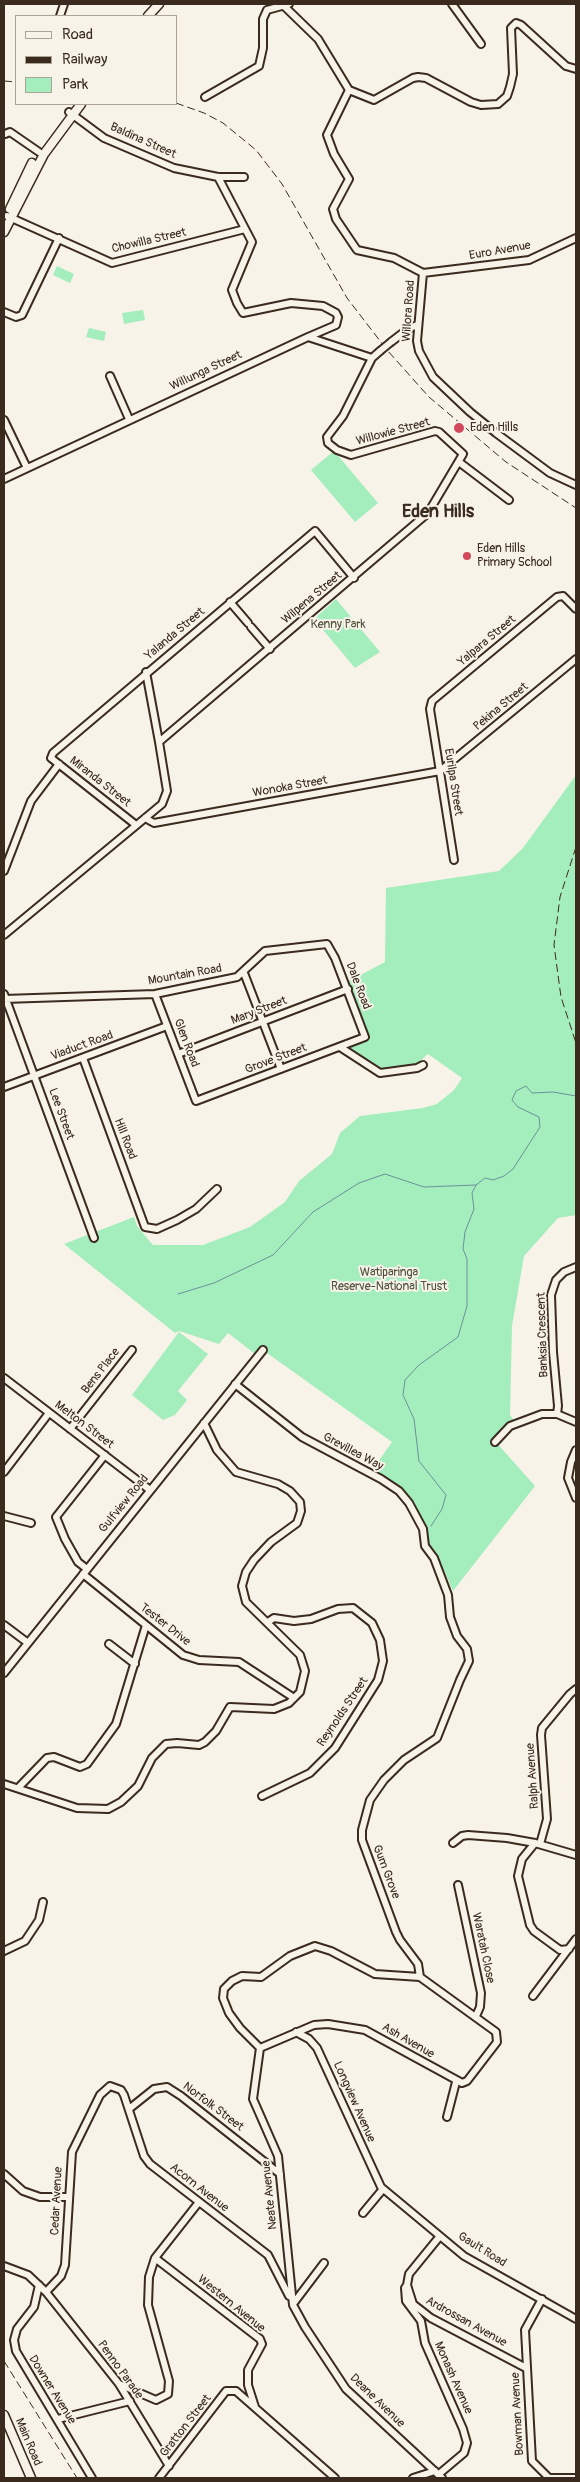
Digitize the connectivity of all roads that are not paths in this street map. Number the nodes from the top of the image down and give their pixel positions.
1 (154, 4) edge
2 (159, 4) edge
3 (286, 4) edge
4 (452, 4) edge
5 (145, 15) edge
6 (149, 15) edge
7 (481, 44) dead end
8 (576, 69) edge
9 (349, 90) junction
10 (205, 96) dead end
11 (75, 105) edge
12 (80, 105) edge
13 (71, 113) junction
14 (5, 134) edge
15 (39, 152) junction
16 (218, 177) junction
17 (244, 177) dead end
18 (7, 218) edge
19 (245, 229) junction
20 (4, 232) edge
21 (59, 238) junction
22 (576, 238) edge
23 (423, 274) junction
24 (4, 312) edge
25 (417, 325) junction
26 (308, 337) junction
27 (372, 358) junction
28 (110, 376) dead end
29 (130, 419) junction
30 (4, 420) edge
31 (461, 460) junction
32 (27, 468) junction
33 (4, 478) edge
34 (576, 484) edge
35 (509, 500) dead end
36 (354, 578) junction
37 (230, 602) junction
38 (576, 609) edge
39 (270, 649) junction
40 (576, 660) edge
41 (146, 672) junction
42 (430, 709) joint
43 (159, 742) junction
44 (51, 756) joint
45 (59, 764) junction
46 (440, 771) junction
47 (145, 818) junction
48 (136, 825) junction
49 (454, 860) dead end
50 (4, 871) edge
51 (4, 935) edge
52 (327, 944) joint
53 (244, 973) junction
54 (348, 989) junction
55 (155, 994) junction
56 (4, 997) edge
57 (262, 1022) junction
58 (167, 1026) junction
59 (365, 1037) joint
60 (340, 1047) junction
61 (178, 1054) junction
62 (82, 1058) junction
63 (423, 1065) dead end
64 (280, 1069) junction
65 (35, 1076) junction
66 (4, 1087) edge
67 (196, 1101) joint
68 (218, 1189) dead end
69 (94, 1238) dead end
70 (576, 1267) edge
71 (132, 1350) dead end
72 (263, 1350) dead end
73 (4, 1378) edge
74 (235, 1384) junction
75 (49, 1413) junction
76 (556, 1414) junction
77 (576, 1422) edge
78 (204, 1423) junction
79 (70, 1429) junction
80 (495, 1442) dead end
81 (576, 1450) edge
82 (105, 1456) junction
83 (4, 1472) edge
84 (150, 1490) junction
85 (576, 1498) edge
86 (4, 1516) edge
87 (31, 1523) dead end
88 (434, 1558) joint
89 (85, 1572) junction
90 (268, 1622) junction
91 (4, 1625) edge
92 (146, 1625) junction
93 (28, 1643) junction
94 (109, 1644) dead end
95 (135, 1664) junction
96 (4, 1673) edge
97 (576, 1689) edge
98 (294, 1698) junction
99 (4, 1784) edge
100 (20, 1787) junction
101 (262, 1796) dead end
102 (537, 1843) junction
103 (453, 1844) dead end
104 (576, 1855) edge
105 (458, 1884) dead end
106 (43, 1902) dead end
107 (576, 1939) edge
108 (569, 1949) junction
109 (4, 1951) edge
110 (420, 1977) junction
111 (534, 1996) dead end
112 (476, 2016) junction
113 (296, 2032) junction
114 (260, 2048) junction
115 (456, 2082) junction
116 (110, 2086) joint
117 (129, 2108) junction
118 (447, 2117) dead end
119 (4, 2174) edge
120 (280, 2174) junction
121 (384, 2189) junction
122 (68, 2196) junction
123 (199, 2202) junction
124 (363, 2213) dead end
125 (440, 2236) junction
126 (155, 2258) junction
127 (324, 2263) dead end
128 (4, 2266) edge
129 (39, 2285) junction
130 (407, 2285) junction
131 (46, 2292) junction
132 (542, 2299) junction
133 (292, 2303) junction
134 (576, 2319) edge
135 (526, 2368) junction
136 (119, 2384) junction
137 (138, 2393) junction
138 (132, 2405) junction
139 (256, 2408) junction
140 (4, 2415) edge
141 (58, 2419) junction
142 (169, 2466) junction
143 (438, 2474) edge
144 (31, 2478) edge
145 (92, 2478) edge
146 (159, 2478) edge
147 (335, 2478) edge
148 (413, 2478) edge
149 (576, 2478) edge

1 - 5 main road
2 - 6 main road
3 - 9 street
3 - 10 street
4 - 7 street
8 - 9 street
9 - 23 street, Willora Road
11 - 13 main road
12 - 13 main road
13 - 15 main road
13 - 16 street, Baldina Street
13 - 18 main road
14 - 15 street
15 - 18 main road
16 - 17 street, Baldina Street
16 - 19 street
18 - 20 main road
18 - 21 street, Chowilla Street
19 - 21 street, Chowilla Street
19 - 26 street, Willunga Street
21 - 24 street
22 - 23 street, Euro Avenue
23 - 25 street, Willora Road
25 - 27 street, bridge
25 - 34 street, Willora Road
26 - 27 street
26 - 29 street, Willunga Street
27 - 31 street, Willowie Street
28 - 29 street
29 - 32 street, Willunga Street
30 - 32 street
31 - 35 street
31 - 36 street, Wilpena Street
32 - 33 street, Willunga Street
36 - 37 street, Yalanda Street
36 - 39 street, Wilpena Street
37 - 39 street
37 - 41 street, Yalanda Street
38 - 42 street, Yalpara Street
39 - 43 street, Wilpena Street
40 - 46 street, Pekina Street
41 - 43 street
41 - 44 street, Yalanda Street
42 - 46 street, Eurilpa Street
43 - 47 street
44 - 45 street, Miranda Street
45 - 48 street, Miranda Street
45 - 50 street
46 - 47 street, Wonoka Street
46 - 49 street, Eurilpa Street
47 - 48 street
48 - 51 street
52 - 53 street, Mountain Road
52 - 54 street, Dale Road
53 - 55 street, Mountain Road
53 - 57 street
54 - 57 street, Mary Street
54 - 59 street, Dale Road
55 - 56 street, Mountain Road
55 - 58 street, Glen Road
56 - 65 street, Lee Street
57 - 61 street, Mary Street
57 - 64 street
58 - 61 street, Glen Road
58 - 62 street, Viaduct Road
59 - 60 street, Grove Street
60 - 63 street
60 - 64 street, Grove Street
61 - 67 street, Glen Road
62 - 65 street, Viaduct Road
62 - 68 street, Hill Road
64 - 67 street, Grove Street
65 - 66 street, Viaduct Road
65 - 69 street, Lee Street
70 - 76 street, Banksia Crescent
71 - 79 street, Bens Place
72 - 74 street, Gulfview Road
73 - 75 street, Melton Street
74 - 78 street, Gulfview Road
74 - 88 street, Grevillea Way
75 - 79 street, Melton Street
75 - 83 street
76 - 77 street
76 - 80 street
78 - 84 street, Gulfview Road
78 - 90 street
79 - 82 street, Melton Street
81 - 85 street
82 - 84 street, Melton Street
82 - 89 street, Tester Drive
84 - 89 street, Gulfview Road
86 - 87 street
88 - 110 street, Gum Grove
89 - 92 street, Tester Drive
89 - 93 street, Gulfview Road
90 - 98 street
90 - 101 street, Reynolds Street
91 - 93 street
92 - 95 street
92 - 98 street, Tester Drive
93 - 96 street, Gulfview Road
94 - 95 street
95 - 100 street
97 - 102 street, Ralph Avenue
98 - 100 street
99 - 100 street
102 - 103 street
102 - 104 street
102 - 108 street, Ralph Avenue
105 - 112 street, Waratah Close
106 - 109 street
107 - 108 street
108 - 111 street
110 - 112 street
110 - 114 street
112 - 115 street
113 - 114 street, Ash Avenue
113 - 115 street, Ash Avenue
113 - 121 street, Longview Avenue
114 - 120 street, Neate Avenue
115 - 118 street
116 - 117 street, Acorn Avenue
116 - 122 street, Cedar Avenue
117 - 120 street, Norfolk Street
117 - 123 street, Acorn Avenue
119 - 122 street
120 - 133 street, Neate Avenue
121 - 124 street
121 - 125 street, Gault Road
122 - 131 street, Cedar Avenue
123 - 126 street
123 - 133 street, Acorn Avenue
125 - 130 street
125 - 132 street, Gault Road
126 - 137 street
126 - 139 street, Western Avenue
127 - 133 street
128 - 129 street, Penno Parade
129 - 131 street, Penno Parade
129 - 141 street, Downer Avenue
130 - 135 street, Ardrossan Avenue
130 - 143 street, Monash Avenue
131 - 136 street, Penno Parade
132 - 134 street, Gault Road
132 - 135 street, Bowman Avenue
133 - 143 street, Deane Avenue
135 - 149 street, Bowman Avenue
136 - 137 street
136 - 138 street, Penno Parade
137 - 138 street
138 - 141 street
138 - 142 street, Penno Parade
139 - 142 street, Gratton Street
139 - 147 street
140 - 144 main road, Main Road
141 - 145 street, Downer Avenue
142 - 146 street, Gratton Street
143 - 148 street, Monash Avenue

